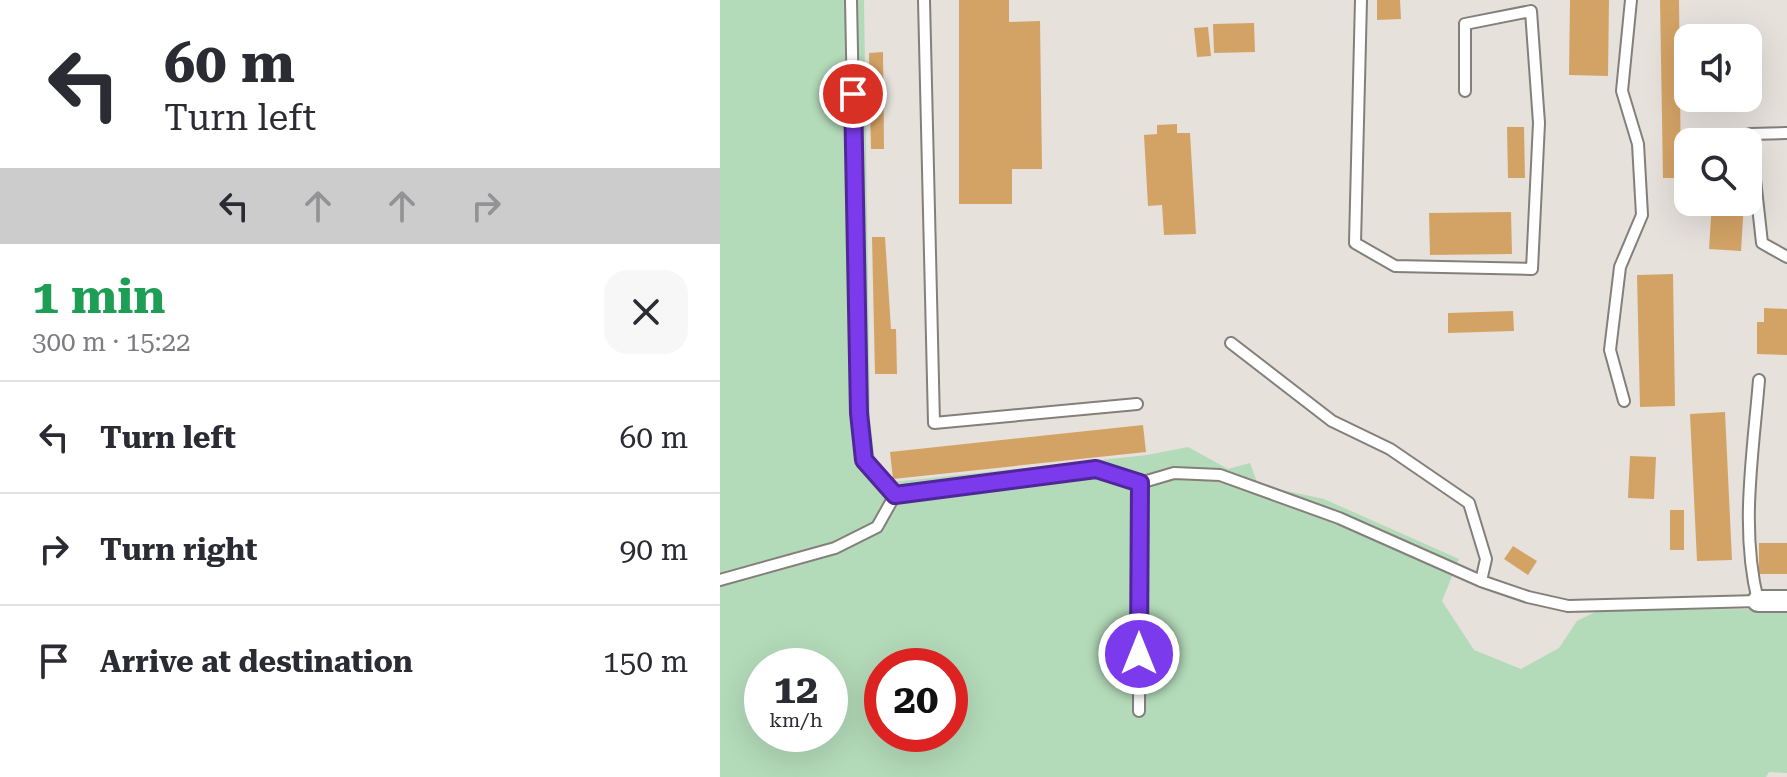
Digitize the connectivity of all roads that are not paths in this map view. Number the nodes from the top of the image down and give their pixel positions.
1 (851, 0) edge
2 (924, 0) edge
3 (1361, 0) edge
4 (1631, 0) edge
5 (1465, 91) dead end
6 (1787, 133) edge
7 (1787, 257) edge
8 (1231, 343) dead end
9 (1759, 380) dead end
10 (1624, 401) dead end
11 (1137, 404) dead end
12 (1140, 483) junction
13 (895, 495) junction
14 (720, 580) edge
15 (1481, 581) junction
16 (1758, 601) junction
17 (1787, 601) edge
18 (1139, 711) dead end

1 - 13 lane
2 - 11 lane
3 - 5 lane
4 - 10 lane
6 - 7 lane
8 - 15 lane
9 - 16 lane
12 - 13 lane
12 - 15 lane
12 - 18 lane
13 - 14 lane
15 - 16 lane
16 - 17 street

